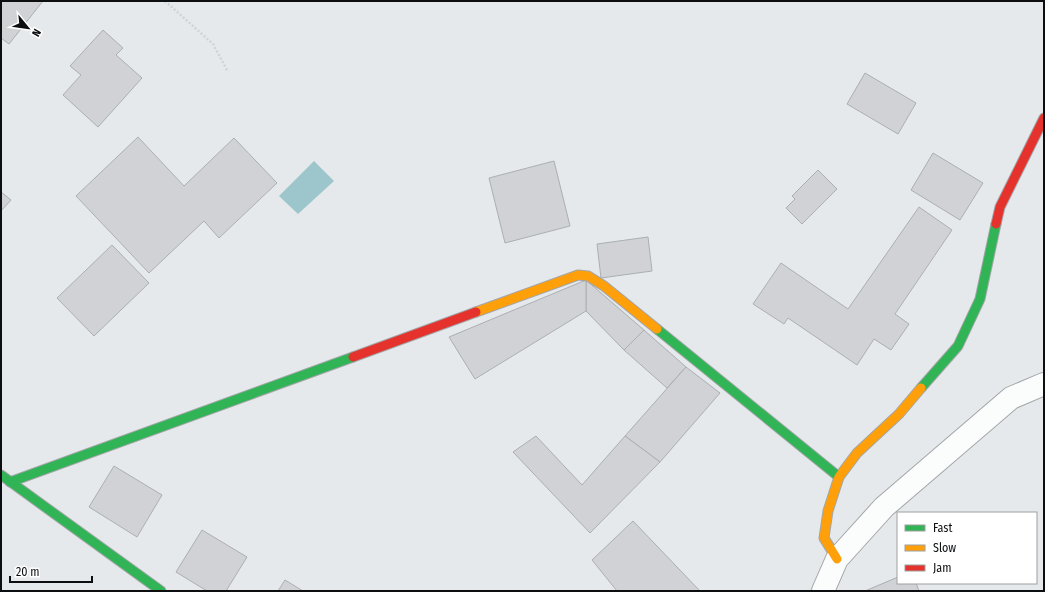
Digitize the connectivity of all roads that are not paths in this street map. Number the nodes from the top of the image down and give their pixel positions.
1 (1044, 118) edge
2 (1044, 384) edge
3 (1, 475) edge
4 (839, 476) junction
5 (10, 482) junction
6 (837, 559) junction
7 (161, 591) edge
8 (823, 591) edge

1 - 4 street
2 - 6 street
3 - 5 street
4 - 5 street
4 - 6 street
5 - 7 street
6 - 8 street

